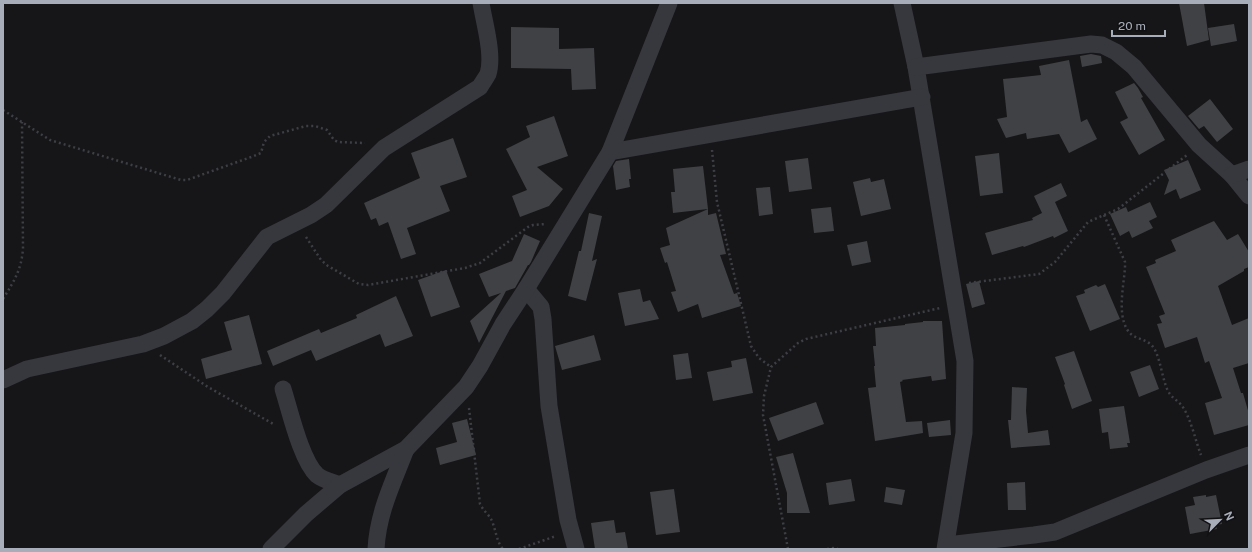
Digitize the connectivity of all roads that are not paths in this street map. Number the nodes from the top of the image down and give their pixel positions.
1 (481, 3) edge
2 (670, 3) edge
3 (902, 3) edge
4 (916, 67) junction
5 (922, 97) junction
6 (610, 152) junction
7 (1249, 169) edge
8 (1232, 175) junction
9 (1249, 196) edge
10 (526, 289) junction
11 (3, 380) edge
12 (283, 389) dead end
13 (406, 449) junction
14 (1249, 455) edge
15 (340, 485) junction
16 (946, 547) edge
17 (270, 549) edge
18 (376, 549) edge
19 (576, 549) edge

1 - 11 street
2 - 6 street
3 - 4 street
4 - 5 street
4 - 8 street
5 - 6 street
5 - 16 street
6 - 10 street
7 - 8 street
8 - 9 street
10 - 13 street
10 - 19 street
12 - 15 street
13 - 15 street
13 - 18 street
14 - 16 street
15 - 17 street

